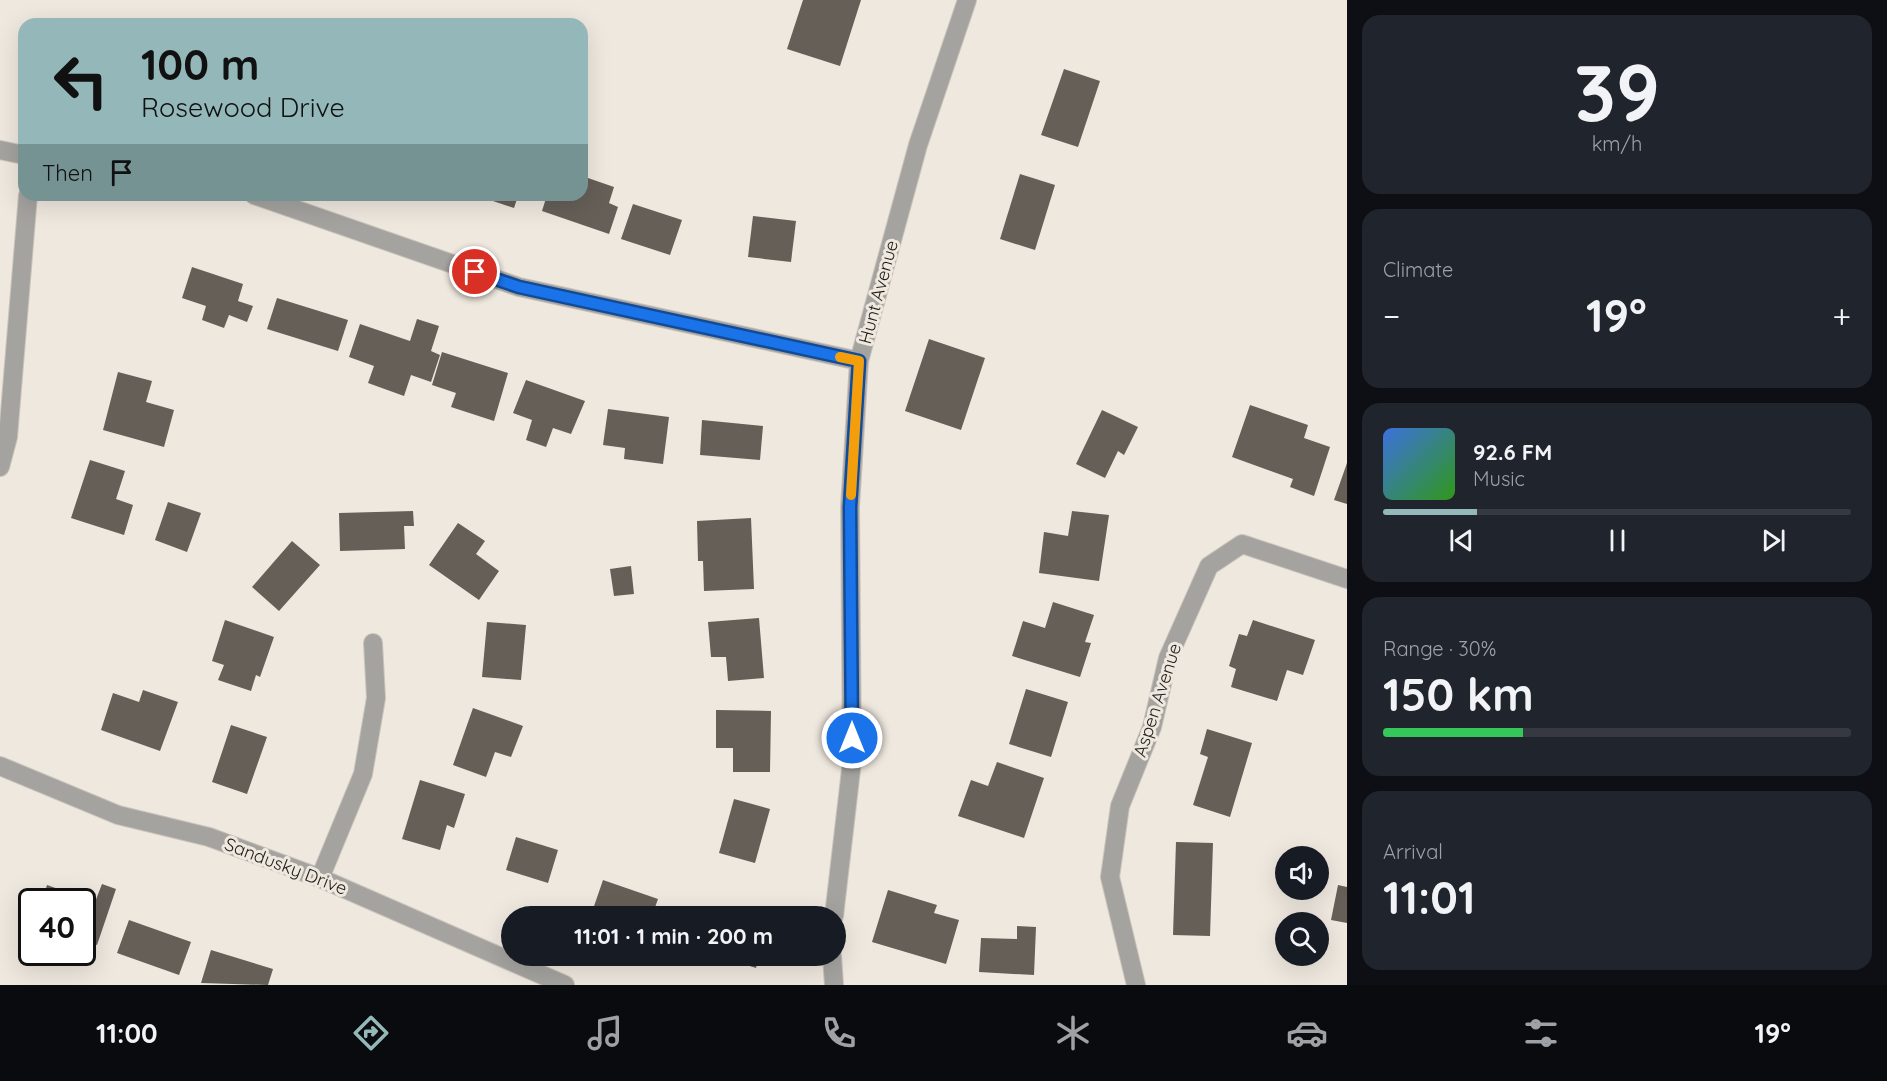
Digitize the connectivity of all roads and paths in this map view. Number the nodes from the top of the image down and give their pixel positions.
1 (967, 0) edge
2 (0, 150) edge
3 (18, 154) edge
4 (28, 201) edge
5 (271, 201) edge
6 (859, 361) junction
7 (0, 467) edge
8 (1347, 579) edge
9 (373, 643) dead end
10 (0, 766) edge
11 (320, 878) junction
12 (835, 906) edge
13 (833, 966) edge
14 (565, 985) edge
15 (834, 985) edge
16 (1136, 985) edge

1 - 6 street, Hunt Avenue
2 - 3 street
4 - 7 street
5 - 6 street
6 - 12 street, Hunt Avenue
8 - 16 street, Aspen Avenue
9 - 11 street
10 - 11 street, Sandusky Drive
11 - 14 street, Sandusky Drive
13 - 15 street

